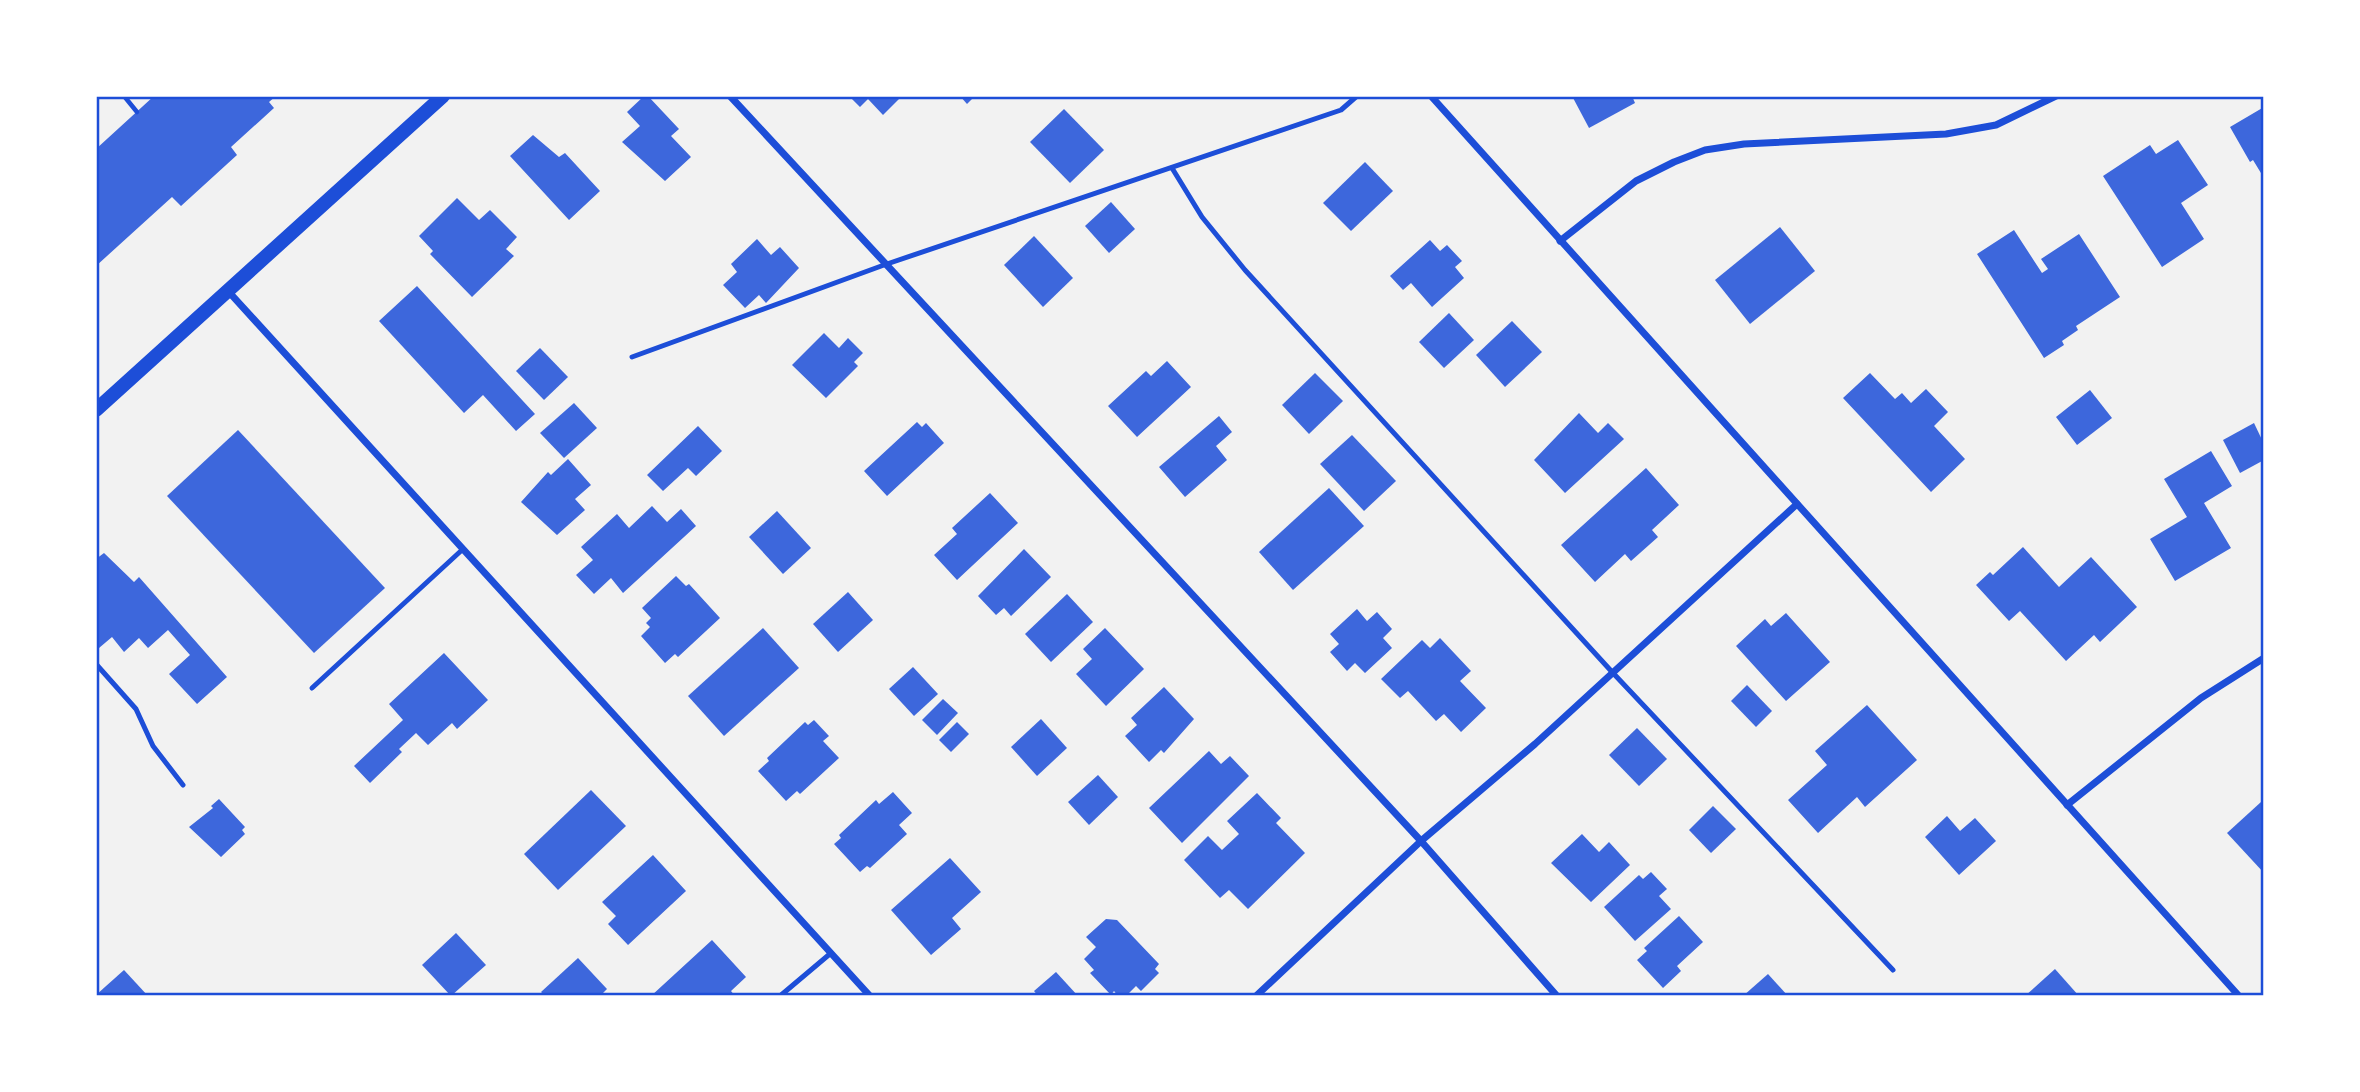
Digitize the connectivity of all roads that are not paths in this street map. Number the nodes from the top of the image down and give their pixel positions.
1 (443, 96) edge
2 (730, 96) edge
3 (1357, 96) edge
4 (1431, 96) edge
5 (2056, 96) edge
6 (1172, 168) junction
7 (1560, 241) junction
8 (884, 265) junction
9 (228, 291) junction
10 (632, 357) dead end
11 (96, 410) edge
12 (1797, 505) junction
13 (463, 549) junction
14 (2264, 658) edge
15 (96, 664) edge
16 (1613, 673) junction
17 (312, 688) dead end
18 (183, 785) dead end
19 (2067, 805) junction
20 (1421, 841) junction
21 (831, 953) junction
22 (1893, 970) dead end
23 (780, 996) edge
24 (870, 996) edge
25 (1256, 996) edge
26 (1557, 996) edge
27 (2238, 996) edge

1 - 9 main road
2 - 8 street
3 - 6 lane
4 - 7 street
5 - 7 street
6 - 8 lane
6 - 16 lane
7 - 12 street
8 - 10 lane
8 - 20 street
9 - 11 main road
9 - 13 street
12 - 16 street
12 - 19 street
13 - 17 lane
13 - 21 street
14 - 19 street
15 - 18 lane
16 - 20 street
16 - 22 lane
19 - 27 street
20 - 25 street
20 - 26 street
21 - 23 lane
21 - 24 street

